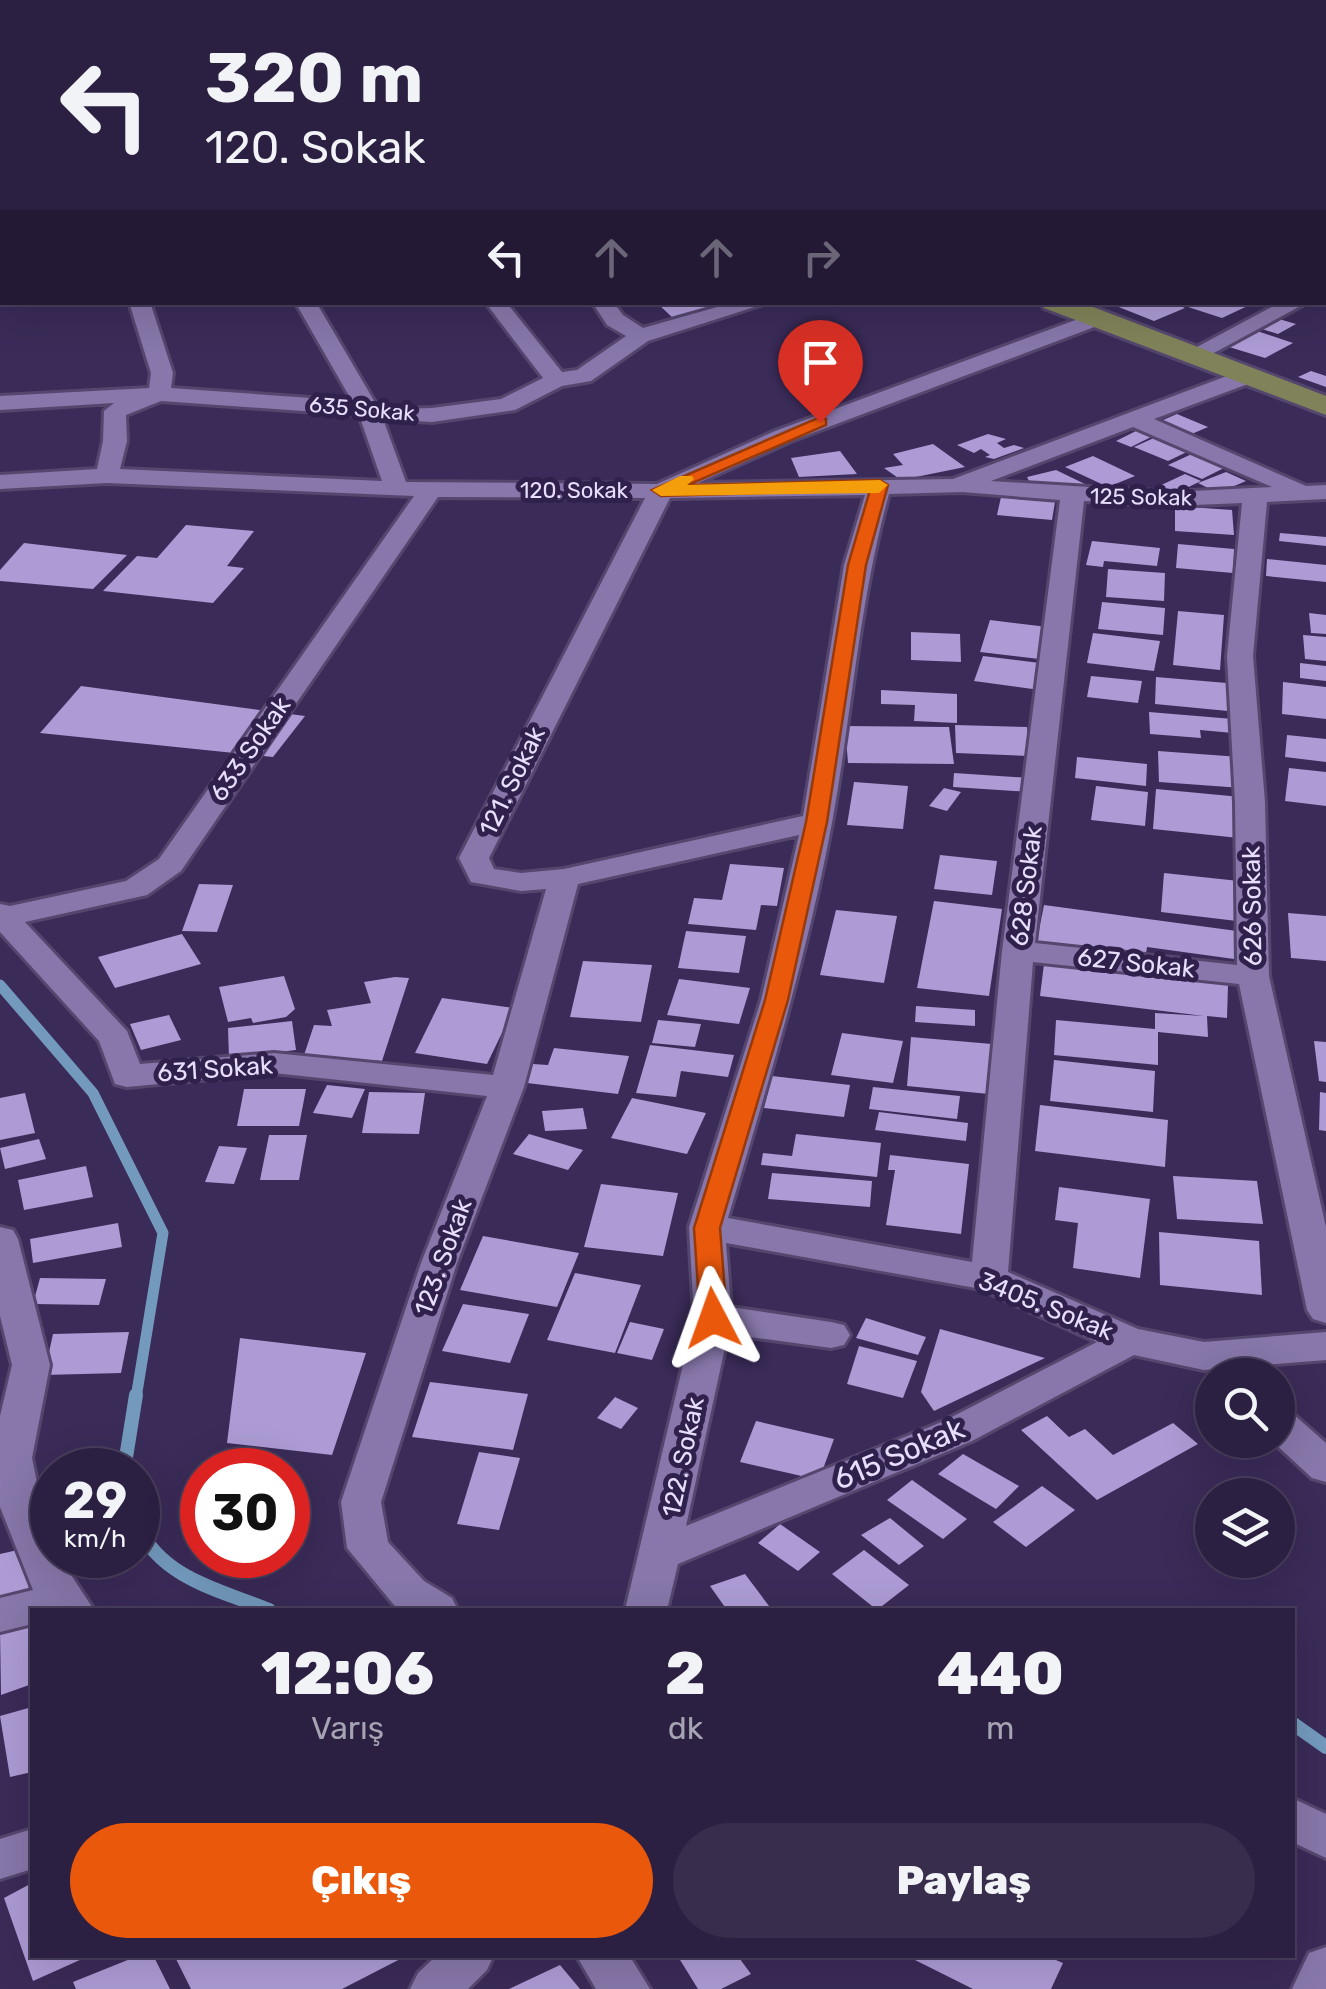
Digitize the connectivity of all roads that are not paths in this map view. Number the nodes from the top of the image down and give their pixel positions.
1 (140, 305) edge
2 (307, 305) edge
3 (496, 305) edge
4 (604, 305) edge
5 (749, 305) edge
6 (1292, 305) edge
7 (1074, 308) edge
8 (640, 336) junction
9 (1193, 355) junction
10 (1248, 376) junction
11 (556, 380) junction
12 (159, 394) junction
13 (0, 404) edge
14 (1326, 406) edge
15 (368, 408) junction
16 (1134, 420) junction
17 (106, 476) junction
18 (0, 482) edge
19 (880, 485) junction
20 (956, 486) junction
21 (397, 488) junction
22 (432, 489) junction
23 (661, 490) junction
24 (1314, 492) edge
25 (1254, 495) junction
26 (1073, 496) junction
27 (816, 822) junction
28 (564, 878) junction
29 (2, 915) edge
30 (1018, 951) junction
31 (1253, 976) junction
32 (506, 1087) junction
33 (707, 1228) junction
34 (1, 1246) edge
35 (989, 1278) junction
36 (1326, 1310) edge
37 (713, 1318) junction
38 (831, 1335) dead end
39 (1130, 1341) junction
40 (1326, 1346) edge
41 (1259, 1358) edge
42 (1195, 1360) edge
43 (1295, 1439) edge
44 (6, 1445) edge
45 (1326, 1468) edge
46 (662, 1553) junction
47 (66, 1605) edge
48 (434, 1608) edge
49 (647, 1608) edge
50 (30, 1610) edge
51 (0, 1615) edge
52 (1295, 1820) edge
53 (1326, 1838) edge
54 (30, 1850) edge
55 (0, 1859) edge
56 (467, 1958) edge
57 (602, 1958) edge
58 (1326, 1969) edge
59 (435, 1989) edge
60 (625, 1989) edge
61 (1317, 1989) edge

1 - 12 street
2 - 15 street
3 - 11 street
4 - 8 street
5 - 8 street, 635 Sokak
6 - 9 street
7 - 9 main road
7 - 23 street
8 - 11 street, 635 Sokak
9 - 10 main road
10 - 14 main road
10 - 16 street, 120. Sokak
11 - 15 street, 635 Sokak
12 - 13 street, 635 Sokak
12 - 15 street, 635 Sokak
12 - 17 street
15 - 21 street
16 - 20 street, 120. Sokak
16 - 24 street
17 - 18 street, 120. Sokak
17 - 21 street, 120. Sokak
19 - 20 street, 120. Sokak
19 - 23 street, 120. Sokak
19 - 27 street, 122. Sokak
20 - 26 street, 125 Sokak
21 - 22 street, 120. Sokak
22 - 23 street, 120. Sokak
22 - 29 street, 633 Sokak
23 - 28 street, 121. Sokak
24 - 25 street, 125 Sokak
25 - 26 street, 125 Sokak
25 - 31 street, 626 Sokak
26 - 30 street, 628 Sokak
27 - 28 street, 121. Sokak
27 - 33 street, 122. Sokak
28 - 32 street, 123. Sokak
29 - 32 street, 631 Sokak
30 - 31 street, 627 Sokak
30 - 35 street, 628 Sokak
31 - 36 street, 626 Sokak
32 - 48 street, 123. Sokak
33 - 35 street, 3405. Sokak
33 - 37 street, 122. Sokak
34 - 44 street
35 - 39 street, 3405. Sokak
37 - 38 street
37 - 46 street, 122. Sokak
39 - 42 street, 3405. Sokak
39 - 46 street, 615 Sokak
40 - 41 street, 3405. Sokak
43 - 45 street
44 - 47 street
46 - 49 street, 122. Sokak
50 - 51 street
52 - 53 street
54 - 55 street
56 - 59 street
57 - 60 street
58 - 61 street

